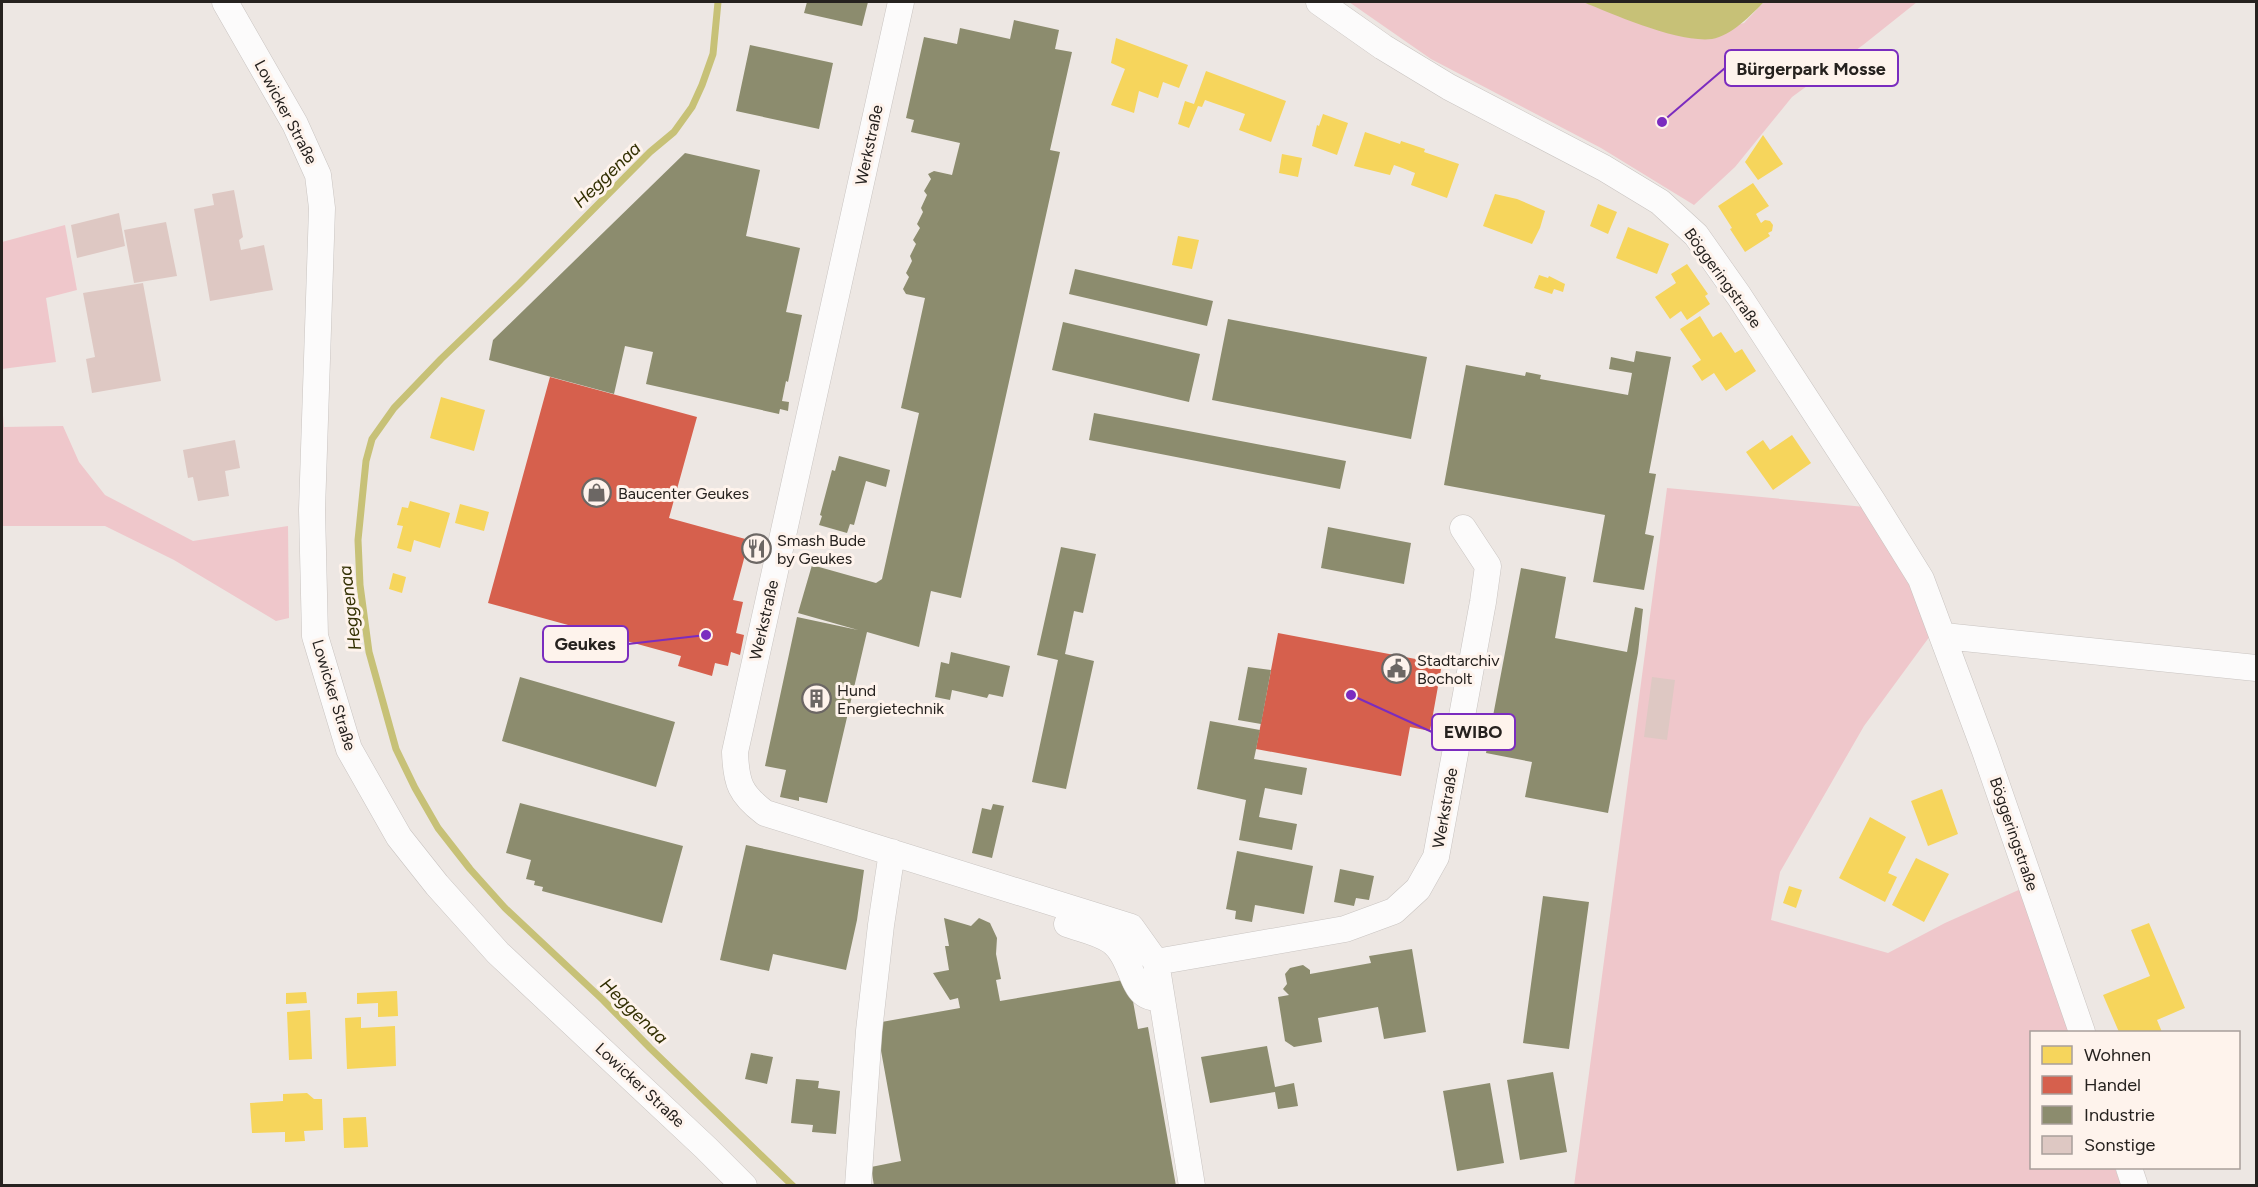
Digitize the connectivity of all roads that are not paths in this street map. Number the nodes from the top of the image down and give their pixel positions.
1 (225, 2) edge
2 (901, 2) edge
3 (1318, 2) edge
4 (1462, 528) dead end
5 (1944, 636) junction
6 (2256, 668) edge
7 (890, 861) junction
8 (1156, 962) junction
9 (1161, 998) junction
10 (2082, 1031) edge
11 (2130, 1169) edge
12 (744, 1185) edge
13 (858, 1185) edge
14 (1192, 1185) edge
15 (2135, 1185) edge

1 - 12 street, Lowicker Straße
2 - 7 street, Werkstraße
3 - 5 street, Böggeringstraße
4 - 8 street, Werkstraße
5 - 6 street
5 - 10 street, Böggeringstraße
7 - 8 street, Werkstraße
7 - 9 street
7 - 13 street
8 - 9 street, Werkstraße
9 - 14 street, Werkstraße
11 - 15 street

